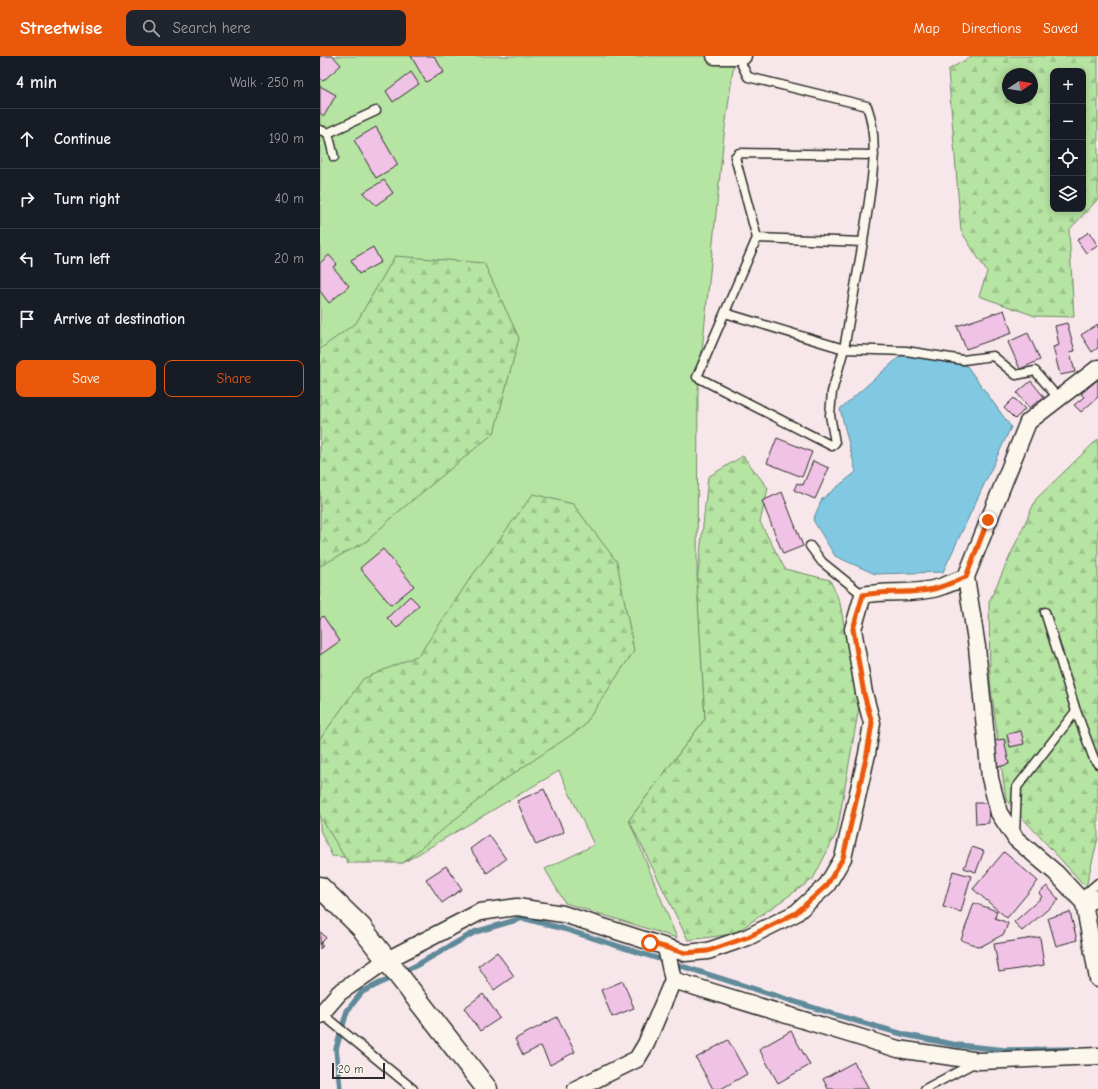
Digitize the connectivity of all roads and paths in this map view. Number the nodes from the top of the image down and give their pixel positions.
1 (715, 56) edge
2 (741, 57) edge
3 (376, 111) dead end
4 (320, 130) edge
5 (328, 134) junction
6 (874, 155) junction
7 (334, 157) dead end
8 (758, 238) junction
9 (862, 242) junction
10 (725, 313) junction
11 (844, 349) junction
12 (1098, 368) edge
13 (1059, 399) junction
14 (810, 546) dead end
15 (966, 577) junction
16 (863, 595) junction
17 (1045, 612) dead end
18 (1076, 711) junction
19 (1098, 764) edge
20 (1015, 837) junction
21 (1098, 883) edge
22 (320, 887) edge
23 (1087, 900) edge
24 (666, 948) junction
25 (387, 960) junction
26 (1098, 979) edge
27 (673, 980) junction
28 (321, 1015) edge
29 (1098, 1056) edge
30 (979, 1061) junction
31 (413, 1089) edge
32 (487, 1089) edge
33 (576, 1089) edge
34 (925, 1089) edge

1 - 2 street
2 - 6 lane
3 - 5 lane
4 - 5 lane
5 - 7 lane
6 - 8 lane
6 - 9 lane
8 - 9 lane
8 - 10 lane
9 - 11 lane
10 - 11 lane
10 - 11 lane
11 - 13 lane
12 - 13 street
13 - 15 street
14 - 16 lane
15 - 16 street
15 - 20 street
16 - 24 street
17 - 18 lane
18 - 19 lane
18 - 20 lane
20 - 23 street
21 - 23 lane
22 - 25 street
23 - 26 street
24 - 25 street
24 - 27 street
25 - 28 street
25 - 32 street
27 - 30 street
27 - 33 street
28 - 31 lane
29 - 30 street
30 - 34 lane

